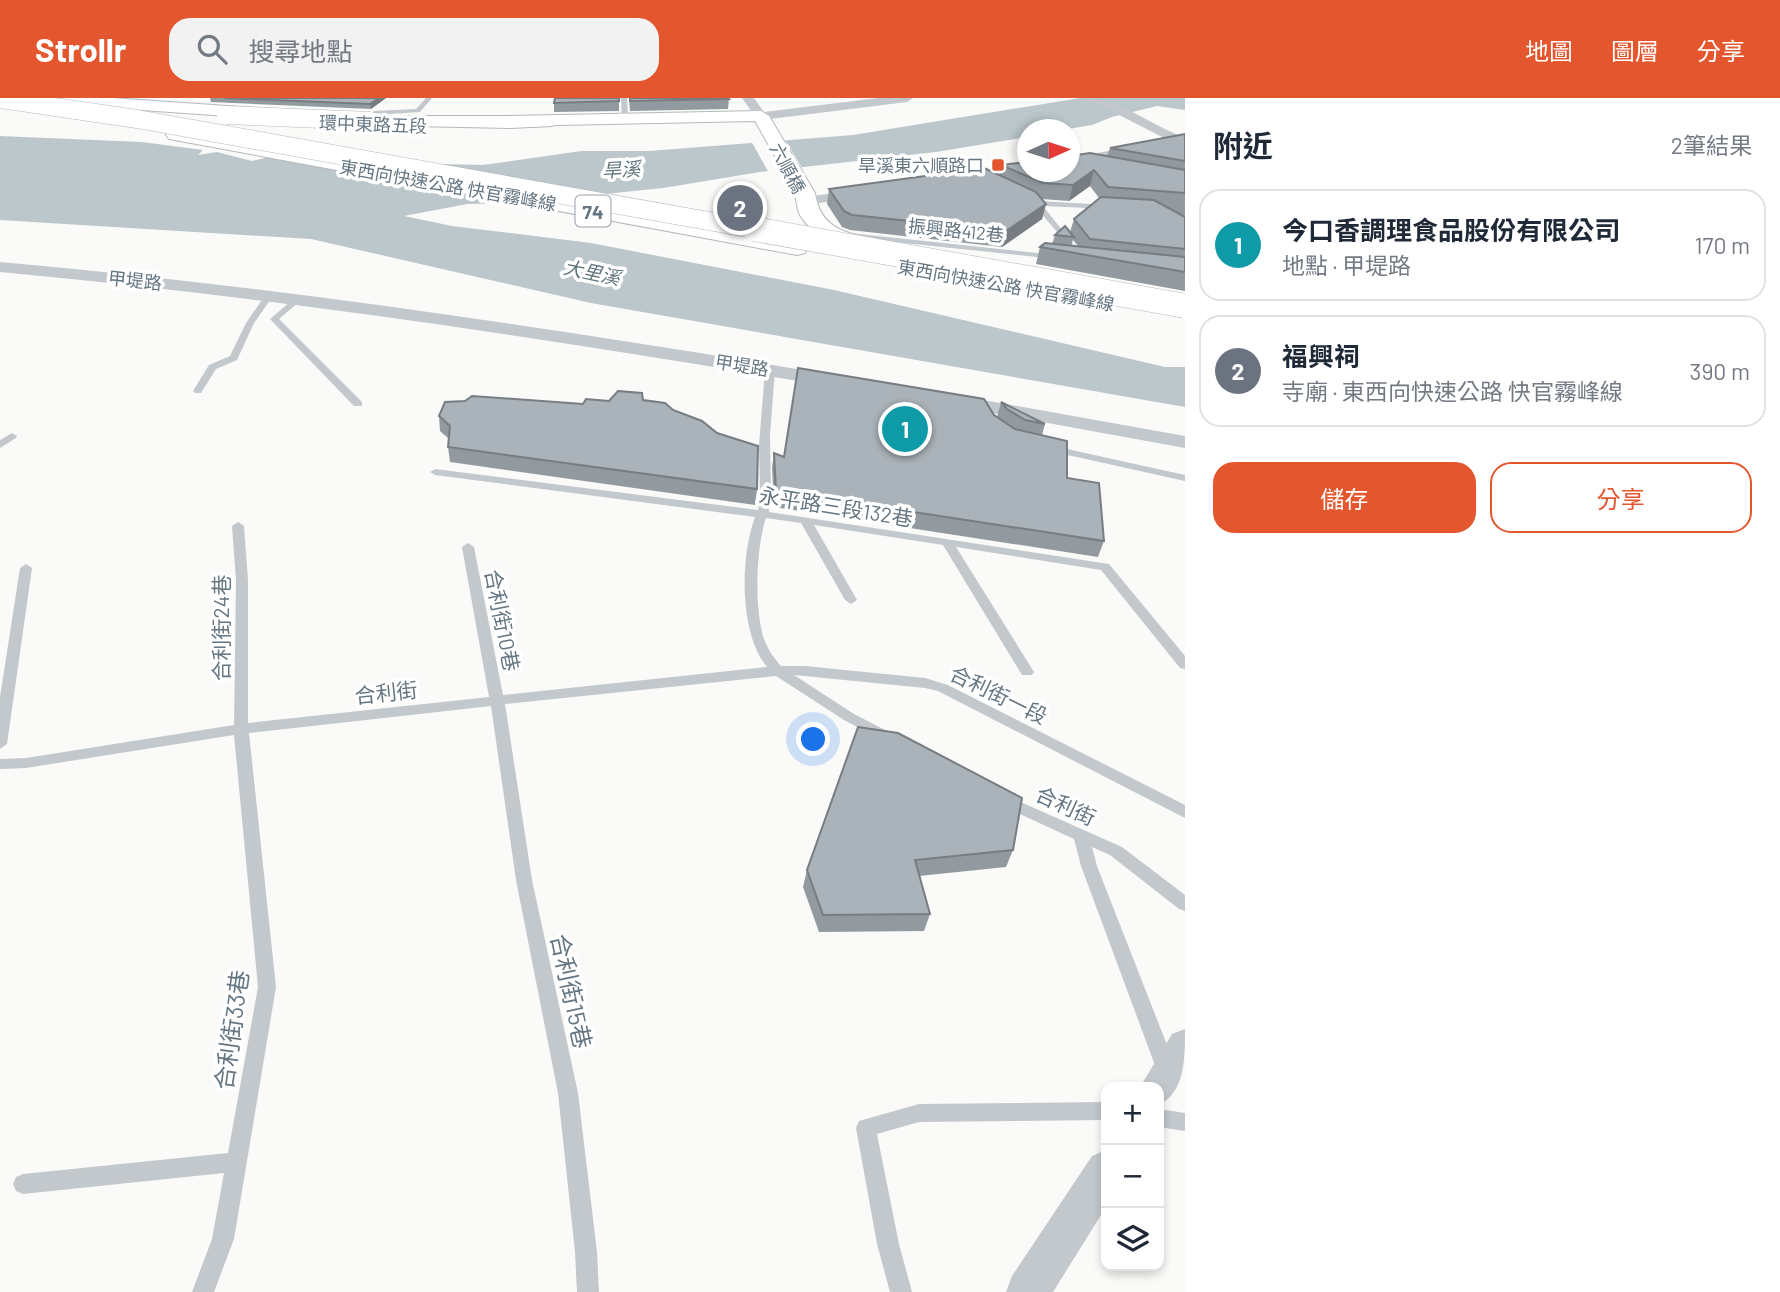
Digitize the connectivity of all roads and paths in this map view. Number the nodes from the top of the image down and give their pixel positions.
1 (429, 98) edge
2 (624, 98) edge
3 (733, 98) edge
4 (907, 98) edge
5 (1092, 98) edge
6 (0, 99) edge
7 (893, 99) edge
8 (37, 100) edge
9 (0, 106) edge
10 (752, 110) edge
11 (625, 119) junction
12 (370, 120) junction
13 (1185, 141) edge
14 (1080, 160) edge
15 (1080, 163) edge
16 (1098, 166) edge
17 (885, 190) edge
18 (1025, 198) edge
19 (805, 201) junction
20 (1037, 203) junction
21 (1124, 208) edge
22 (828, 233) junction
23 (0, 267) edge
24 (269, 296) junction
25 (297, 299) junction
26 (1185, 299) edge
27 (1185, 306) edge
28 (1185, 317) edge
29 (770, 370) junction
30 (854, 384) edge
31 (198, 391) dead end
32 (933, 397) edge
33 (358, 404) dead end
34 (12, 436) dead end
35 (1185, 442) edge
36 (0, 445) edge
37 (1038, 446) edge
38 (435, 472) dead end
39 (1185, 478) edge
40 (762, 514) junction
41 (805, 520) junction
42 (237, 526) dead end
43 (947, 542) junction
44 (468, 547) dead end
45 (26, 568) dead end
46 (851, 600) dead end
47 (1185, 665) edge
48 (777, 670) junction
49 (1027, 671) dead end
50 (497, 701) junction
51 (241, 729) junction
52 (895, 742) edge
53 (0, 744) edge
54 (0, 764) edge
55 (988, 793) edge
56 (1185, 812) edge
57 (1081, 835) junction
58 (1185, 904) edge
59 (1171, 1069) edge
60 (1101, 1111) edge
61 (1164, 1119) edge
62 (1185, 1122) edge
63 (235, 1162) junction
64 (1101, 1178) edge
65 (23, 1184) dead end
66 (203, 1292) edge
67 (588, 1292) edge
68 (901, 1292) edge
69 (1028, 1292) edge

1 - 12 lane
2 - 11 lane
3 - 10 street
4 - 7 street
5 - 13 street
6 - 27 main road, 東西向快速公路 快官霧峰線 / 74, bridge
7 - 10 street
8 - 9 main road, 環中東路五段
8 - 10 main road, 環中東路五段
8 - 12 main road, 環中東路五段
9 - 28 main road, 東西向快速公路 快官霧峰線 / 74
10 - 11 main road
10 - 19 main road, 六順橋
11 - 12 main road, 環中東路五段
13 - 14 street
15 - 16 lane
17 - 19 street
18 - 20 lane, 振興路412巷
19 - 22 main road
20 - 21 lane
20 - 22 lane, 振興路412巷
22 - 26 main road
23 - 24 street, 甲堤路
24 - 25 street, 甲堤路
24 - 31 lane
25 - 29 street, 甲堤路
25 - 33 lane
29 - 30 street, 甲堤路
29 - 40 lane
32 - 35 street
34 - 36 lane
37 - 39 lane
38 - 40 lane, 永平路三段132巷
40 - 41 lane, 永平路三段132巷
40 - 48 lane
41 - 43 lane, 永平路三段132巷
41 - 46 lane
42 - 51 lane, 合利街24巷
43 - 47 lane, 永平路三段132巷
43 - 49 lane
44 - 50 lane, 合利街10巷
45 - 53 lane
48 - 50 lane, 合利街
48 - 52 lane
48 - 56 lane, 合利街一段
50 - 51 lane, 合利街
50 - 67 lane, 合利街15巷
51 - 54 lane, 合利街
51 - 63 lane, 合利街33巷
55 - 57 lane, 合利街
57 - 58 lane, 合利街
57 - 59 lane
60 - 68 lane
61 - 62 lane
63 - 65 lane
63 - 66 lane, 合利街33巷
64 - 69 street

